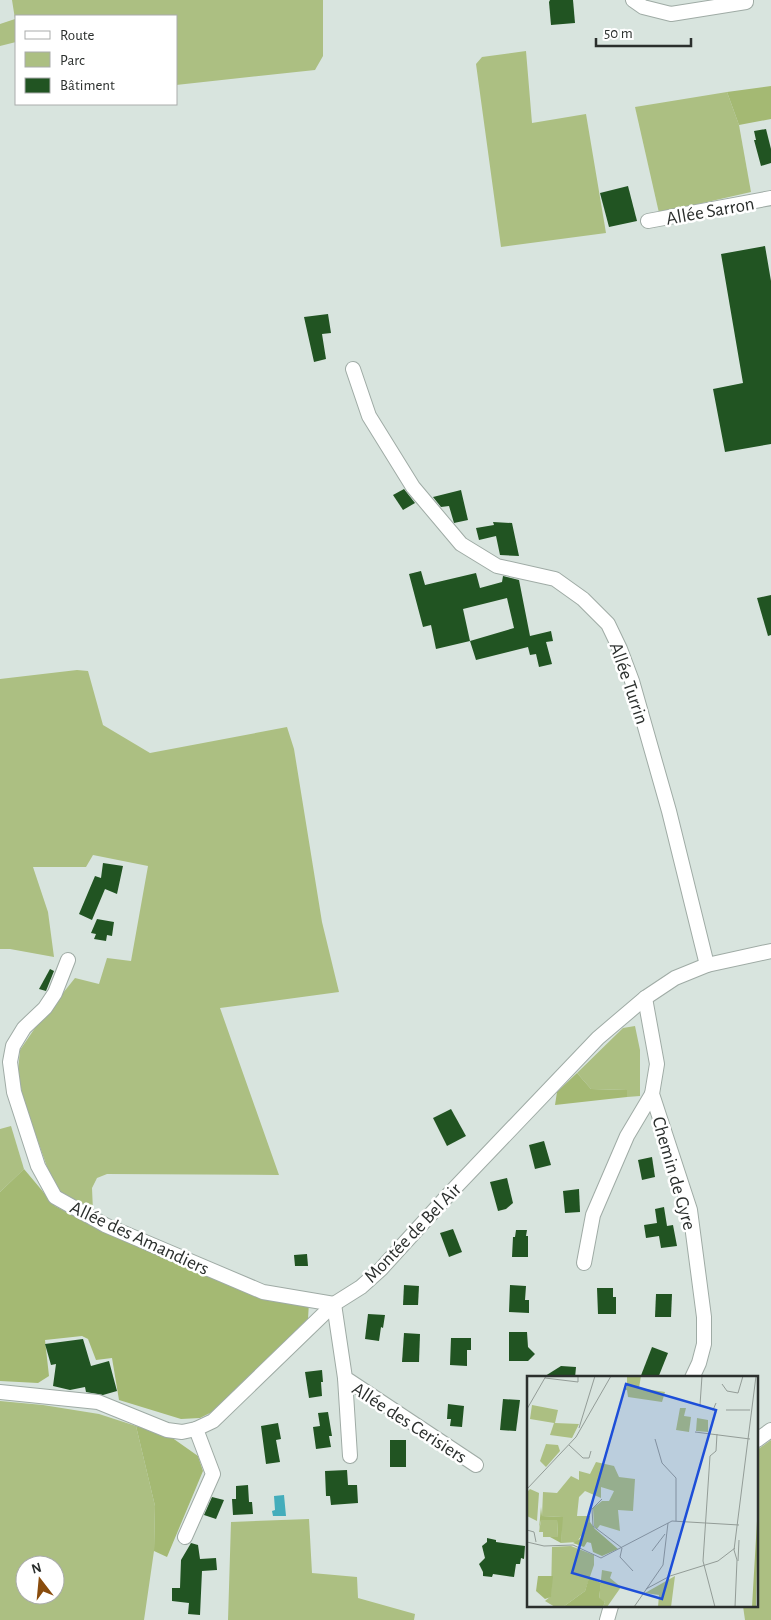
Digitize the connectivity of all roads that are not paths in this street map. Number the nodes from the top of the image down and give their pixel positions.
1 (633, 0) edge
2 (746, 0) edge
3 (771, 198) edge
4 (648, 221) dead end
5 (353, 369) dead end
6 (771, 951) edge
7 (68, 960) dead end
8 (707, 965) junction
9 (645, 998) junction
10 (652, 1094) junction
11 (584, 1263) dead end
12 (334, 1304) junction
13 (693, 1376) edge
14 (344, 1378) junction
15 (0, 1392) edge
16 (196, 1429) junction
17 (771, 1430) edge
18 (758, 1439) edge
19 (350, 1456) dead end
20 (476, 1465) dead end
21 (185, 1536) dead end

1 - 2 street
3 - 4 street, Allée Sarron
5 - 8 street, Allée Turrin
6 - 8 street, Montée de Bel Air
7 - 12 street, Allée des Amandiers
8 - 9 street, Montée de Bel Air
9 - 10 street, Chemin de Gyre
9 - 12 street, Montée de Bel Air
10 - 11 street
10 - 13 street, Chemin de Gyre
12 - 14 street, Allée des Cerisiers
12 - 16 street, Montée de Bel Air
14 - 19 street, Allée des Cerisiers
14 - 20 street, Allée des Cerisiers
15 - 16 street, Montée de Bel Air
16 - 21 street
17 - 18 street

